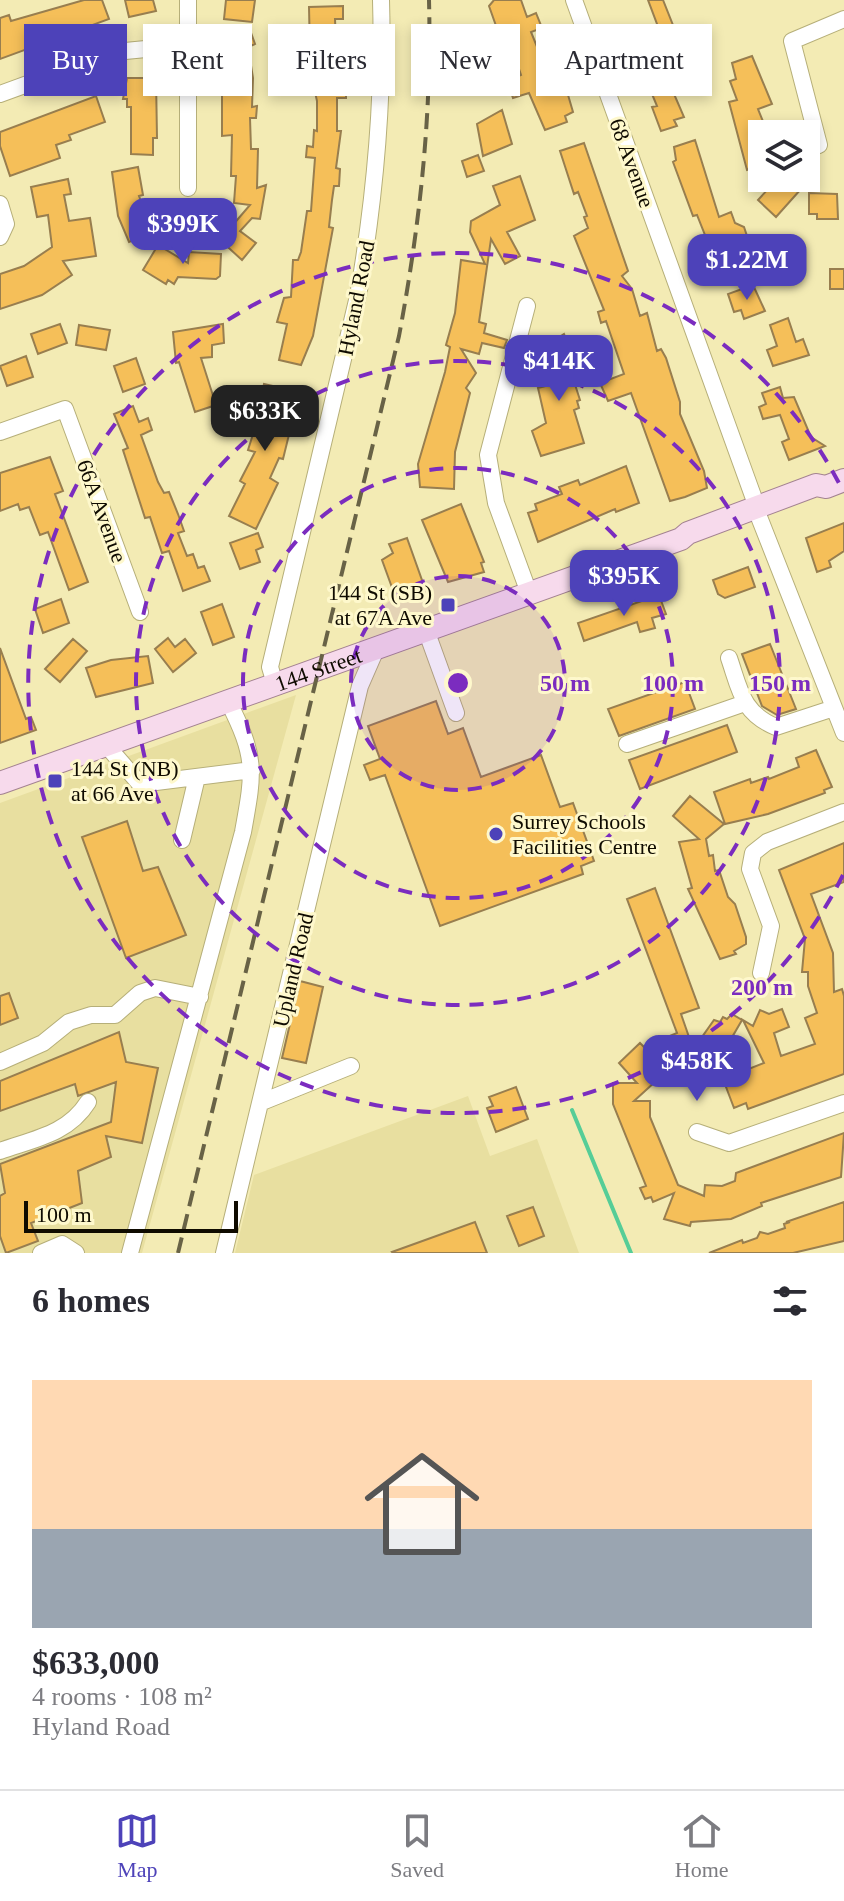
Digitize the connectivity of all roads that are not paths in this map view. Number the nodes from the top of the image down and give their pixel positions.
1 (188, 0) edge
2 (381, 0) edge
3 (574, 0) edge
4 (844, 19) edge
5 (187, 24) edge
6 (143, 49) edge
7 (0, 94) edge
8 (187, 96) edge
9 (813, 120) edge
10 (188, 188) dead end
11 (0, 204) edge
12 (0, 237) edge
13 (527, 306) dead end
14 (0, 432) edge
15 (835, 483) edge
16 (758, 512) junction
17 (529, 593) junction
18 (140, 612) dead end
19 (426, 630) junction
20 (377, 647) junction
21 (729, 658) dead end
22 (339, 661) junction
23 (275, 684) junction
24 (360, 686) junction
25 (228, 701) junction
26 (745, 703) junction
27 (834, 708) junction
28 (456, 713) dead end
29 (844, 733) edge
30 (627, 744) dead end
31 (107, 746) junction
32 (252, 770) junction
33 (197, 777) junction
34 (0, 783) edge
35 (844, 812) edge
36 (182, 840) dead end
37 (761, 973) dead end
38 (200, 997) junction
39 (0, 1062) edge
40 (351, 1066) dead end
41 (88, 1102) dead end
42 (262, 1102) junction
43 (844, 1103) edge
44 (697, 1132) dead end
45 (0, 1151) edge
46 (41, 1253) edge
47 (76, 1253) edge
48 (130, 1253) edge
49 (224, 1253) edge

1 - 5 street
2 - 23 street, Hyland Road
3 - 16 street, 68 Avenue
4 - 9 street
6 - 7 street
8 - 10 street
11 - 12 street
13 - 17 street
14 - 18 street, 66A Avenue
15 - 16 main road, 144 Street
16 - 17 main road, 144 Street
16 - 27 street, 68 Avenue
17 - 19 main road, 144 Street
19 - 20 main road, 144 Street
19 - 28 street
20 - 22 main road, 144 Street
20 - 24 street, Upland Road
21 - 26 street
22 - 23 main road, 144 Street
22 - 24 street
23 - 25 main road, 144 Street
24 - 42 street, Upland Road
25 - 31 main road, 144 Street
25 - 32 street
26 - 27 street
26 - 30 street
27 - 29 street, 68 Avenue
31 - 33 street
31 - 34 main road, 144 Street
32 - 33 street
32 - 38 street
33 - 36 street
35 - 37 street
38 - 39 street
38 - 48 street
40 - 42 street
41 - 45 street
42 - 49 street, Upland Road
43 - 44 street
46 - 47 street

